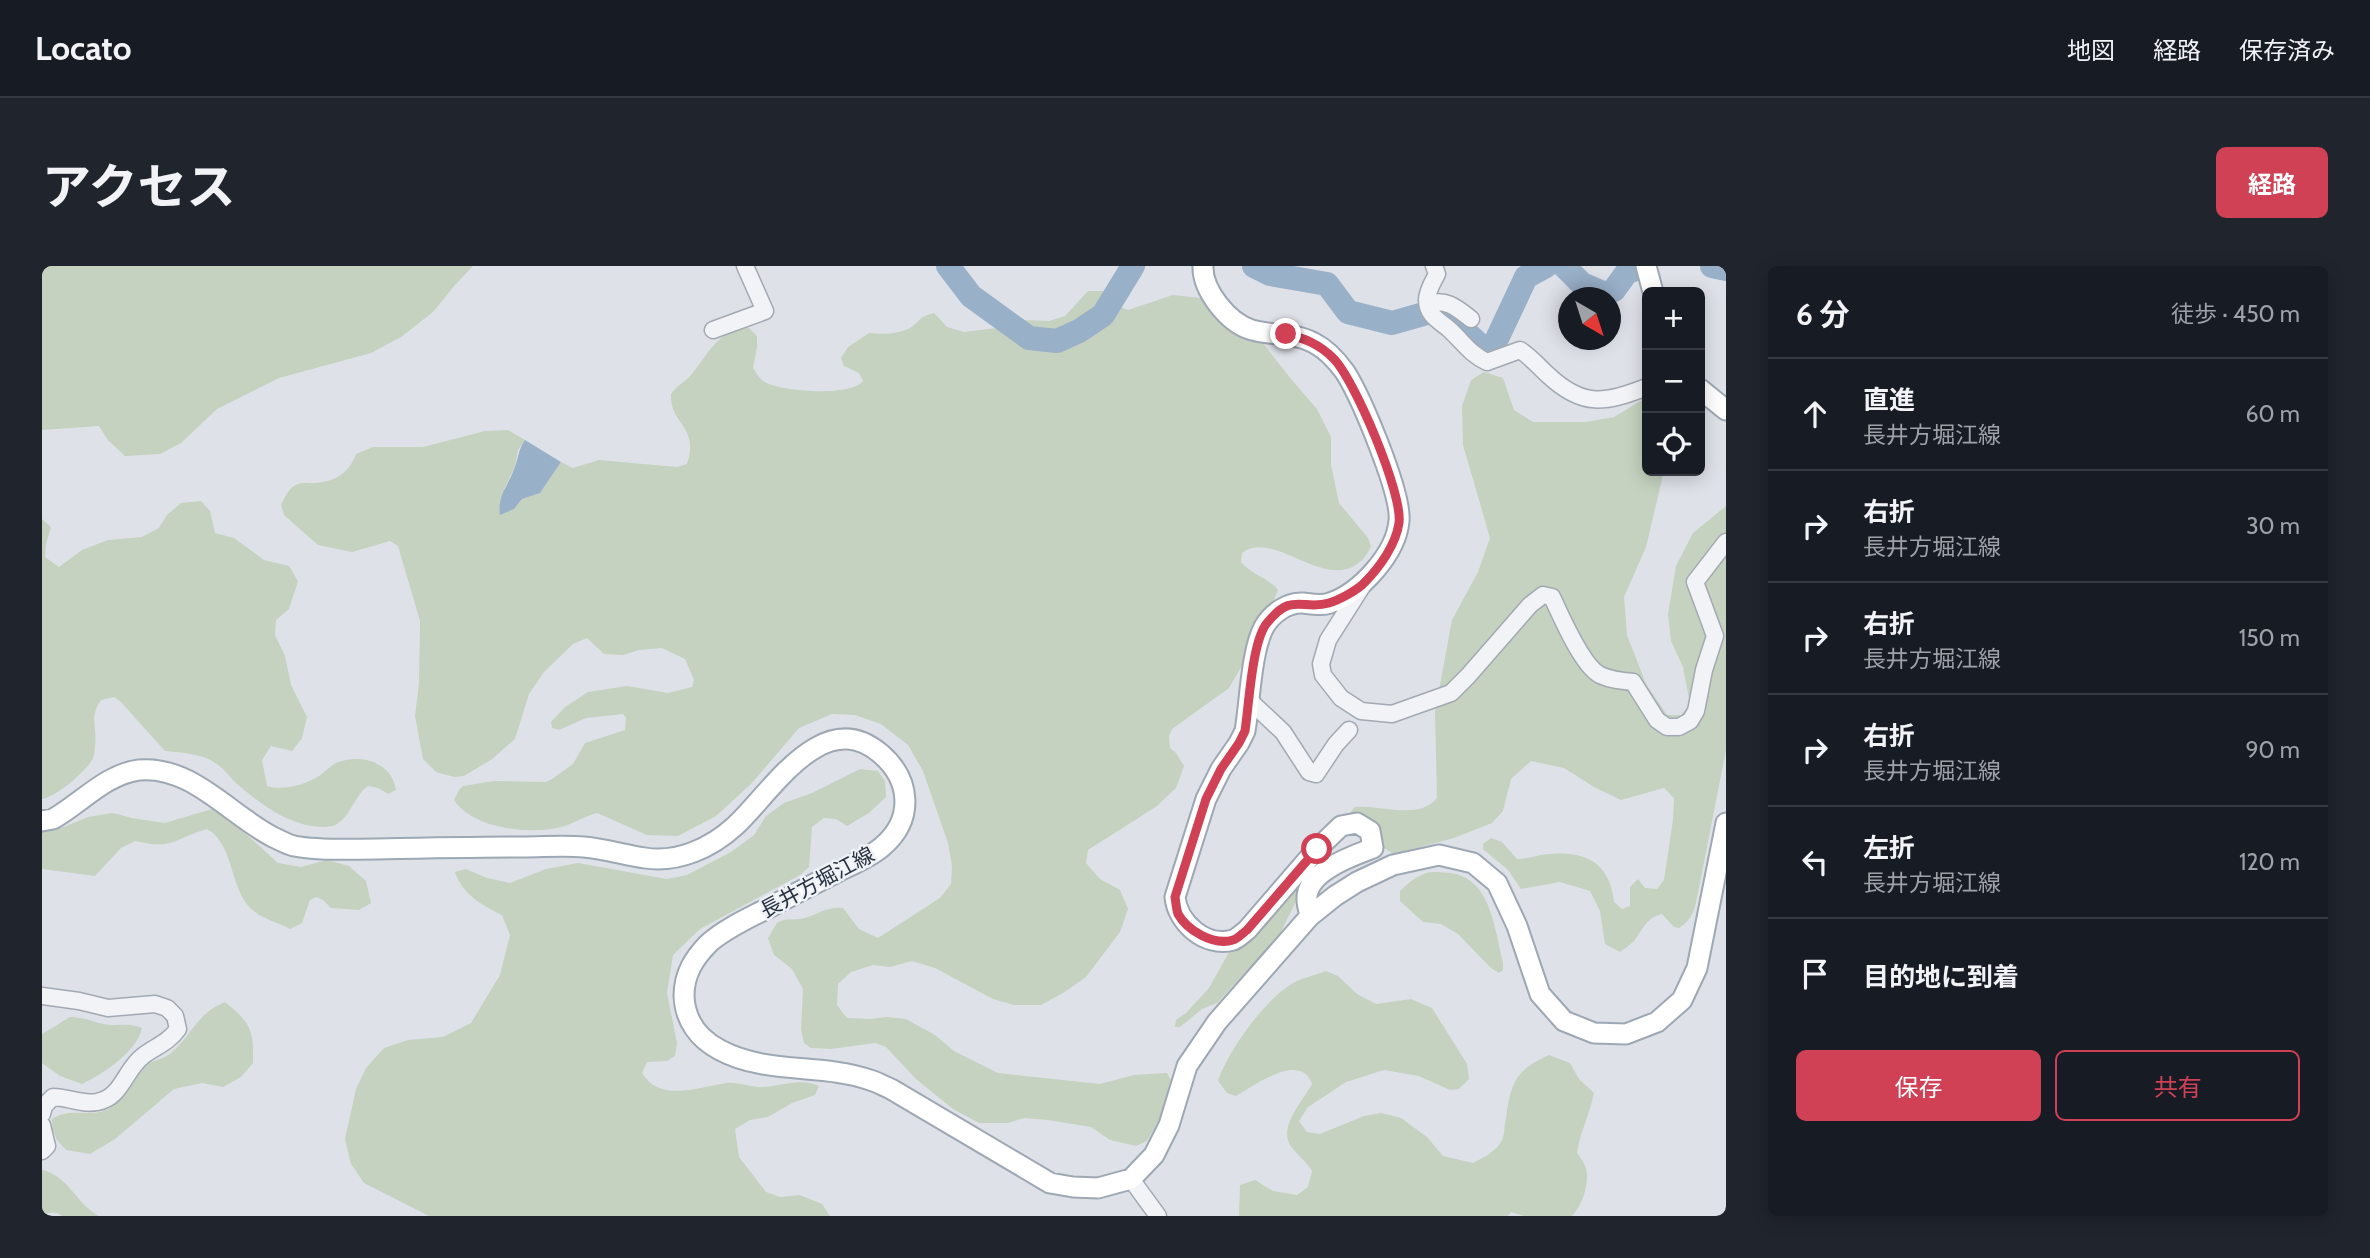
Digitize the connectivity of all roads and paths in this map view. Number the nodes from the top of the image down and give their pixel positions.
1 (745, 266) edge
2 (1434, 266) edge
3 (1646, 266) edge
4 (1203, 270) edge
5 (1652, 287) edge
6 (1427, 304) junction
7 (1471, 319) dead end
8 (713, 330) dead end
9 (1642, 389) edge
10 (1705, 393) edge
11 (1726, 410) edge
12 (1726, 542) edge
13 (1364, 583) junction
14 (1250, 701) junction
15 (1349, 730) dead end
16 (42, 821) edge
17 (1726, 822) edge
18 (1373, 848) junction
19 (1393, 864) junction
20 (1310, 916) junction
21 (42, 996) edge
22 (42, 1114) edge
23 (42, 1125) edge
24 (42, 1151) edge
25 (1131, 1179) junction
26 (1158, 1216) edge

1 - 8 street
2 - 6 street
3 - 5 main road
4 - 13 main road
6 - 7 street
6 - 9 street
10 - 11 main road
12 - 13 street
13 - 14 main road
14 - 15 street
14 - 18 main road
16 - 25 main road, 長井方堀江線
17 - 19 main road
18 - 19 main road
18 - 20 main road
19 - 20 main road
20 - 25 main road
21 - 22 street
23 - 24 street
25 - 26 street

